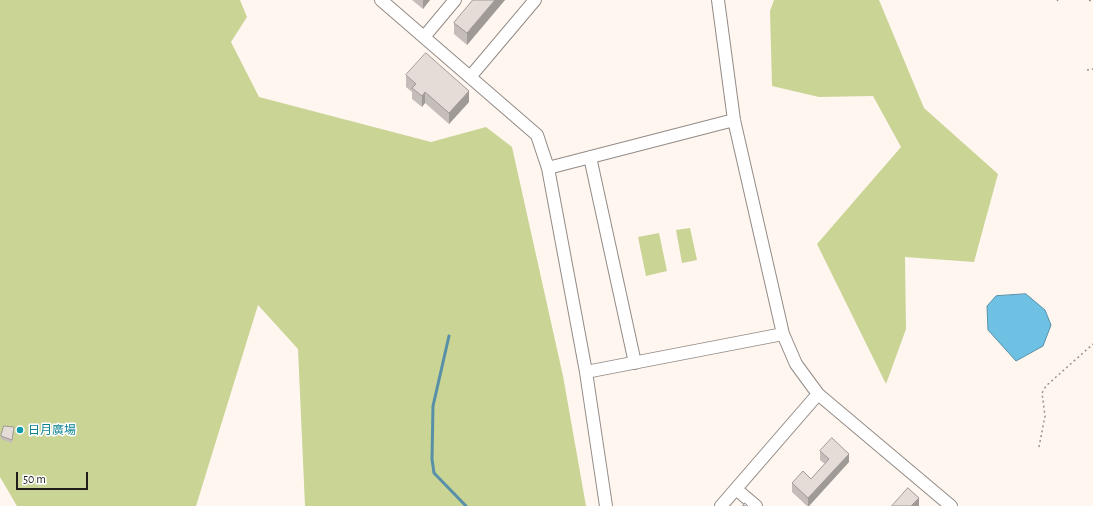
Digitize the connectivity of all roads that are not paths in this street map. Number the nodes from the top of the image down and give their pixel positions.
1 (381, 0) edge
2 (455, 0) edge
3 (535, 0) edge
4 (718, 0) edge
5 (424, 37) junction
6 (470, 77) junction
7 (734, 120) junction
8 (590, 157) junction
9 (548, 168) junction
10 (783, 334) junction
11 (635, 363) junction
12 (586, 372) junction
13 (818, 394) junction
14 (736, 489) junction
15 (606, 506) edge
16 (721, 506) edge
17 (756, 506) edge
18 (951, 506) edge

1 - 5 lane
2 - 5 lane
3 - 6 lane
4 - 7 lane
5 - 6 lane
6 - 9 lane
7 - 8 lane
7 - 10 lane
8 - 9 lane
8 - 11 lane
9 - 12 lane
10 - 11 lane
10 - 13 lane
11 - 12 lane
12 - 15 lane
13 - 14 lane
13 - 18 lane
14 - 16 lane
14 - 17 lane

